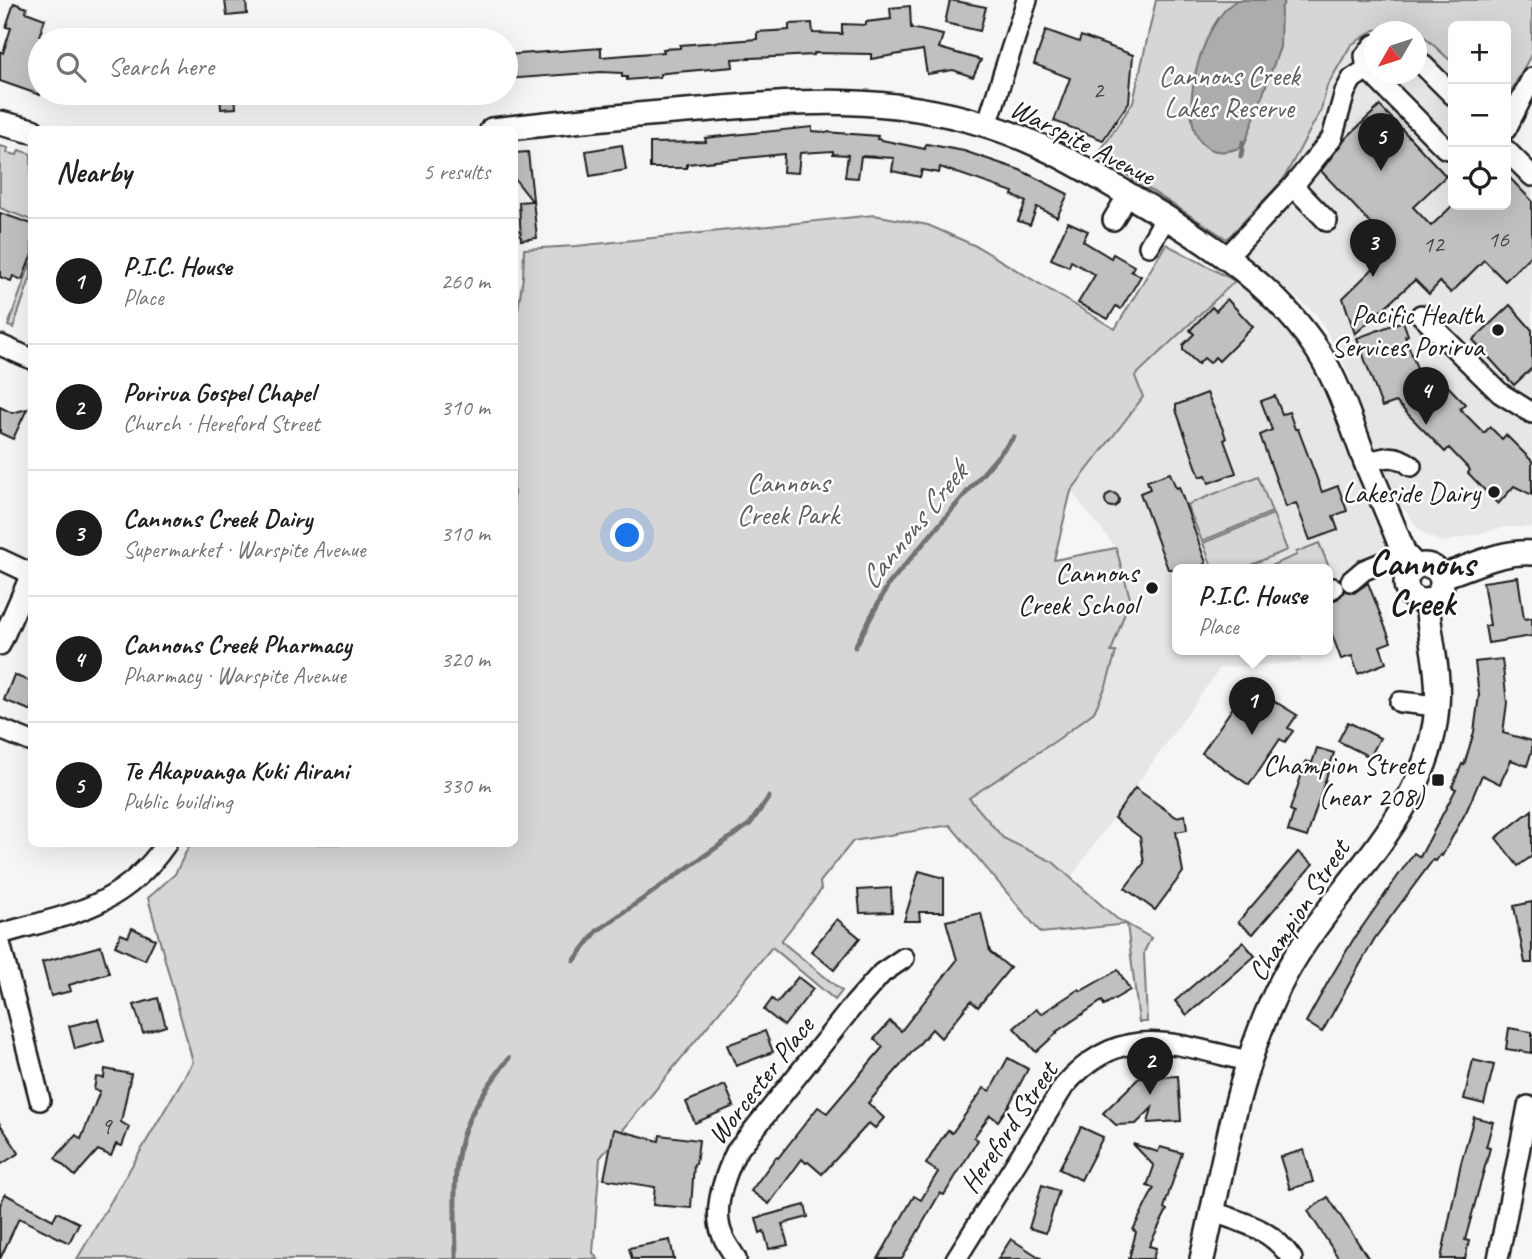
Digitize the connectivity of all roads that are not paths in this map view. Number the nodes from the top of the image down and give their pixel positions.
1 (1027, 0) edge
2 (1427, 69) edge
3 (1364, 71) edge
4 (1532, 78) edge
5 (1382, 84) edge
6 (1448, 90) edge
7 (1511, 119) edge
8 (0, 123) edge
9 (986, 125) junction
10 (518, 127) edge
11 (28, 130) edge
12 (1448, 149) edge
13 (1511, 155) edge
14 (1532, 176) edge
15 (1293, 186) junction
16 (1128, 195) junction
17 (1166, 217) junction
18 (1113, 220) dead end
19 (1326, 221) dead end
20 (1149, 246) dead end
21 (1227, 257) junction
22 (1421, 315) dead end
23 (0, 345) edge
24 (28, 357) edge
25 (1532, 413) edge
26 (1367, 463) junction
27 (1411, 466) dead end
28 (1532, 553) edge
29 (0, 559) edge
30 (1409, 560) junction
31 (28, 572) edge
32 (1442, 576) junction
33 (28, 580) edge
34 (1337, 586) edge
35 (1427, 601) junction
36 (0, 645) edge
37 (1400, 702) dead end
38 (1437, 706) junction
39 (0, 729) edge
40 (28, 740) edge
41 (164, 847) edge
42 (0, 934) edge
43 (0, 943) edge
44 (904, 958) dead end
45 (1248, 1061) junction
46 (40, 1100) dead end
47 (1528, 1107) dead end
48 (1213, 1212) junction
49 (736, 1259) edge
50 (956, 1259) edge
51 (1202, 1259) edge
52 (1292, 1259) edge
53 (1498, 1259) edge

1 - 9 street
2 - 6 street
3 - 15 street
4 - 7 street
5 - 12 street
8 - 11 main road
9 - 10 main road, Warspite Avenue
9 - 16 main road, Warspite Avenue
13 - 14 street
15 - 19 street
15 - 21 street
16 - 17 main road, Warspite Avenue
16 - 18 street
17 - 20 street
17 - 21 main road, Warspite Avenue
21 - 26 main road, Warspite Avenue
22 - 25 street
23 - 24 street
26 - 27 street
26 - 30 main road, Warspite Avenue
28 - 32 main road
29 - 31 street
30 - 32 main road
30 - 34 street
30 - 35 main road
32 - 35 main road
33 - 36 street
35 - 38 main road, Champion Street
37 - 38 street
38 - 45 main road, Champion Street
39 - 40 street
41 - 42 street
43 - 46 street
44 - 49 street, Worcester Place
45 - 48 main road, Champion Street
45 - 50 street, Hereford Street
47 - 53 street
48 - 51 main road, Champion Street
48 - 52 street

